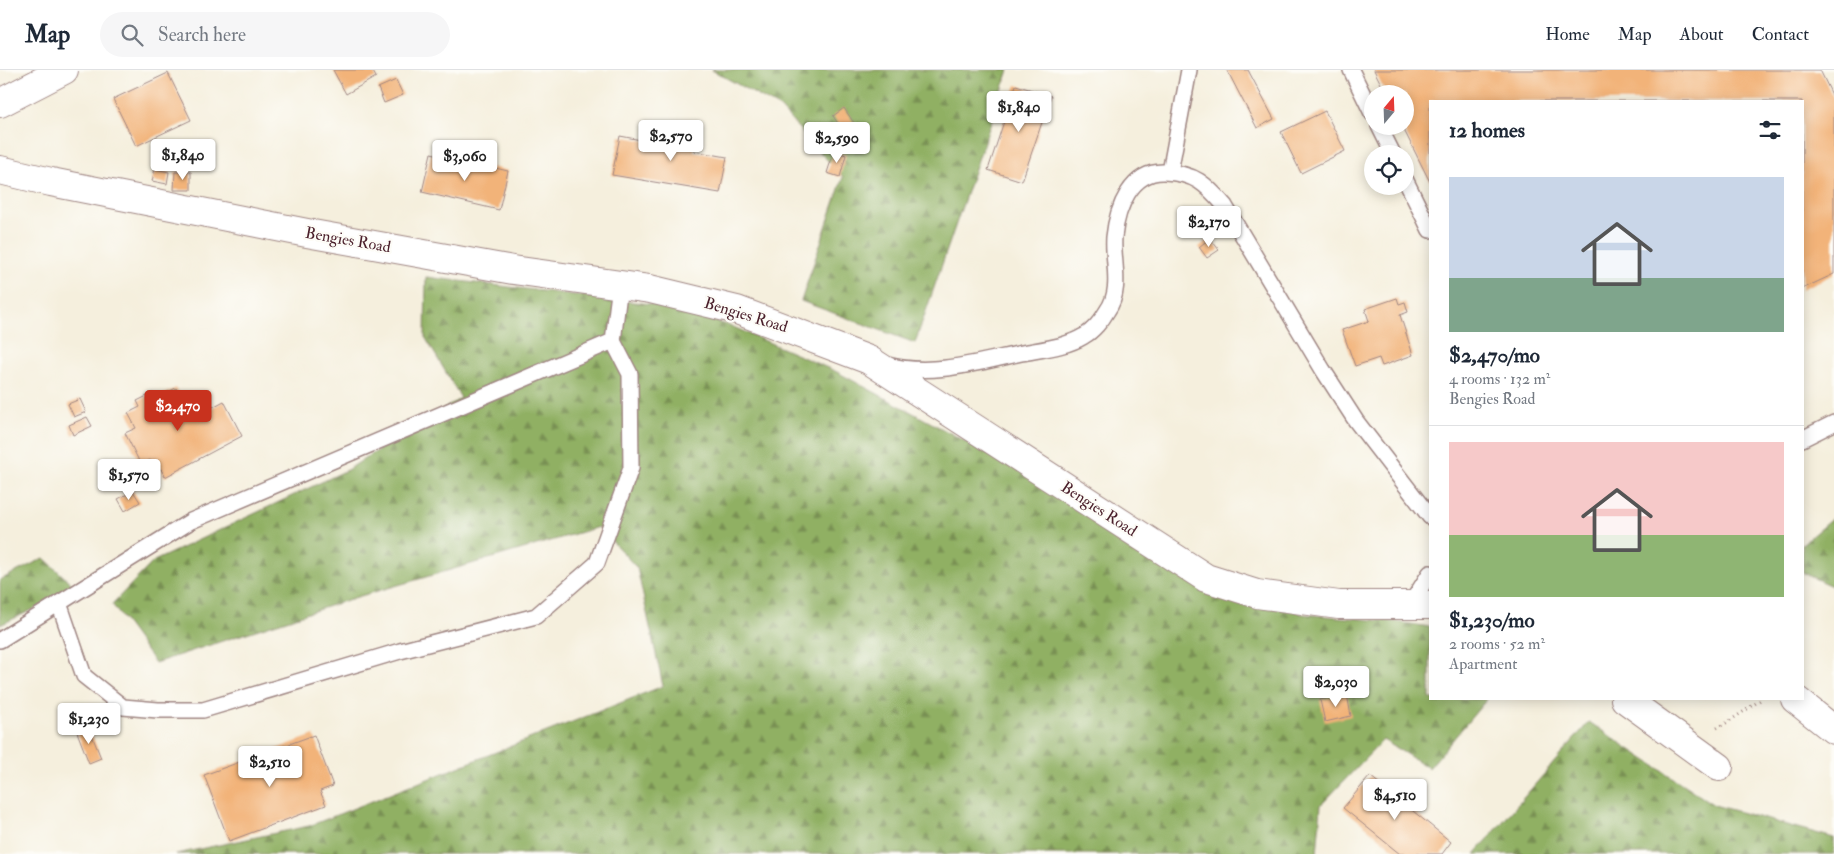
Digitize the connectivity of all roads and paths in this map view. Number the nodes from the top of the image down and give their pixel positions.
1 (64, 70) edge
2 (1189, 70) edge
3 (1352, 70) edge
4 (1364, 96) edge
5 (0, 103) edge
6 (0, 170) edge
7 (1170, 172) junction
8 (1413, 195) edge
9 (1429, 228) edge
10 (620, 285) junction
11 (613, 340) junction
12 (869, 360) junction
13 (1834, 423) edge
14 (1804, 438) edge
15 (1429, 516) edge
16 (1429, 576) edge
17 (59, 603) junction
18 (1420, 605) edge
19 (0, 640) edge
20 (1626, 700) edge
21 (1761, 700) edge
22 (1796, 700) edge
23 (1834, 730) edge
24 (1683, 741) junction
25 (1719, 767) dead end

1 - 5 street
2 - 7 lane
3 - 4 lane
6 - 10 street, Bengies Road
7 - 12 lane
7 - 15 lane
8 - 9 lane
10 - 11 lane
10 - 12 street, Bengies Road
11 - 17 lane
11 - 17 lane
12 - 18 street, Bengies Road
13 - 14 lane
16 - 18 lane
17 - 19 lane
20 - 24 street
21 - 24 path
22 - 23 street
24 - 25 street

